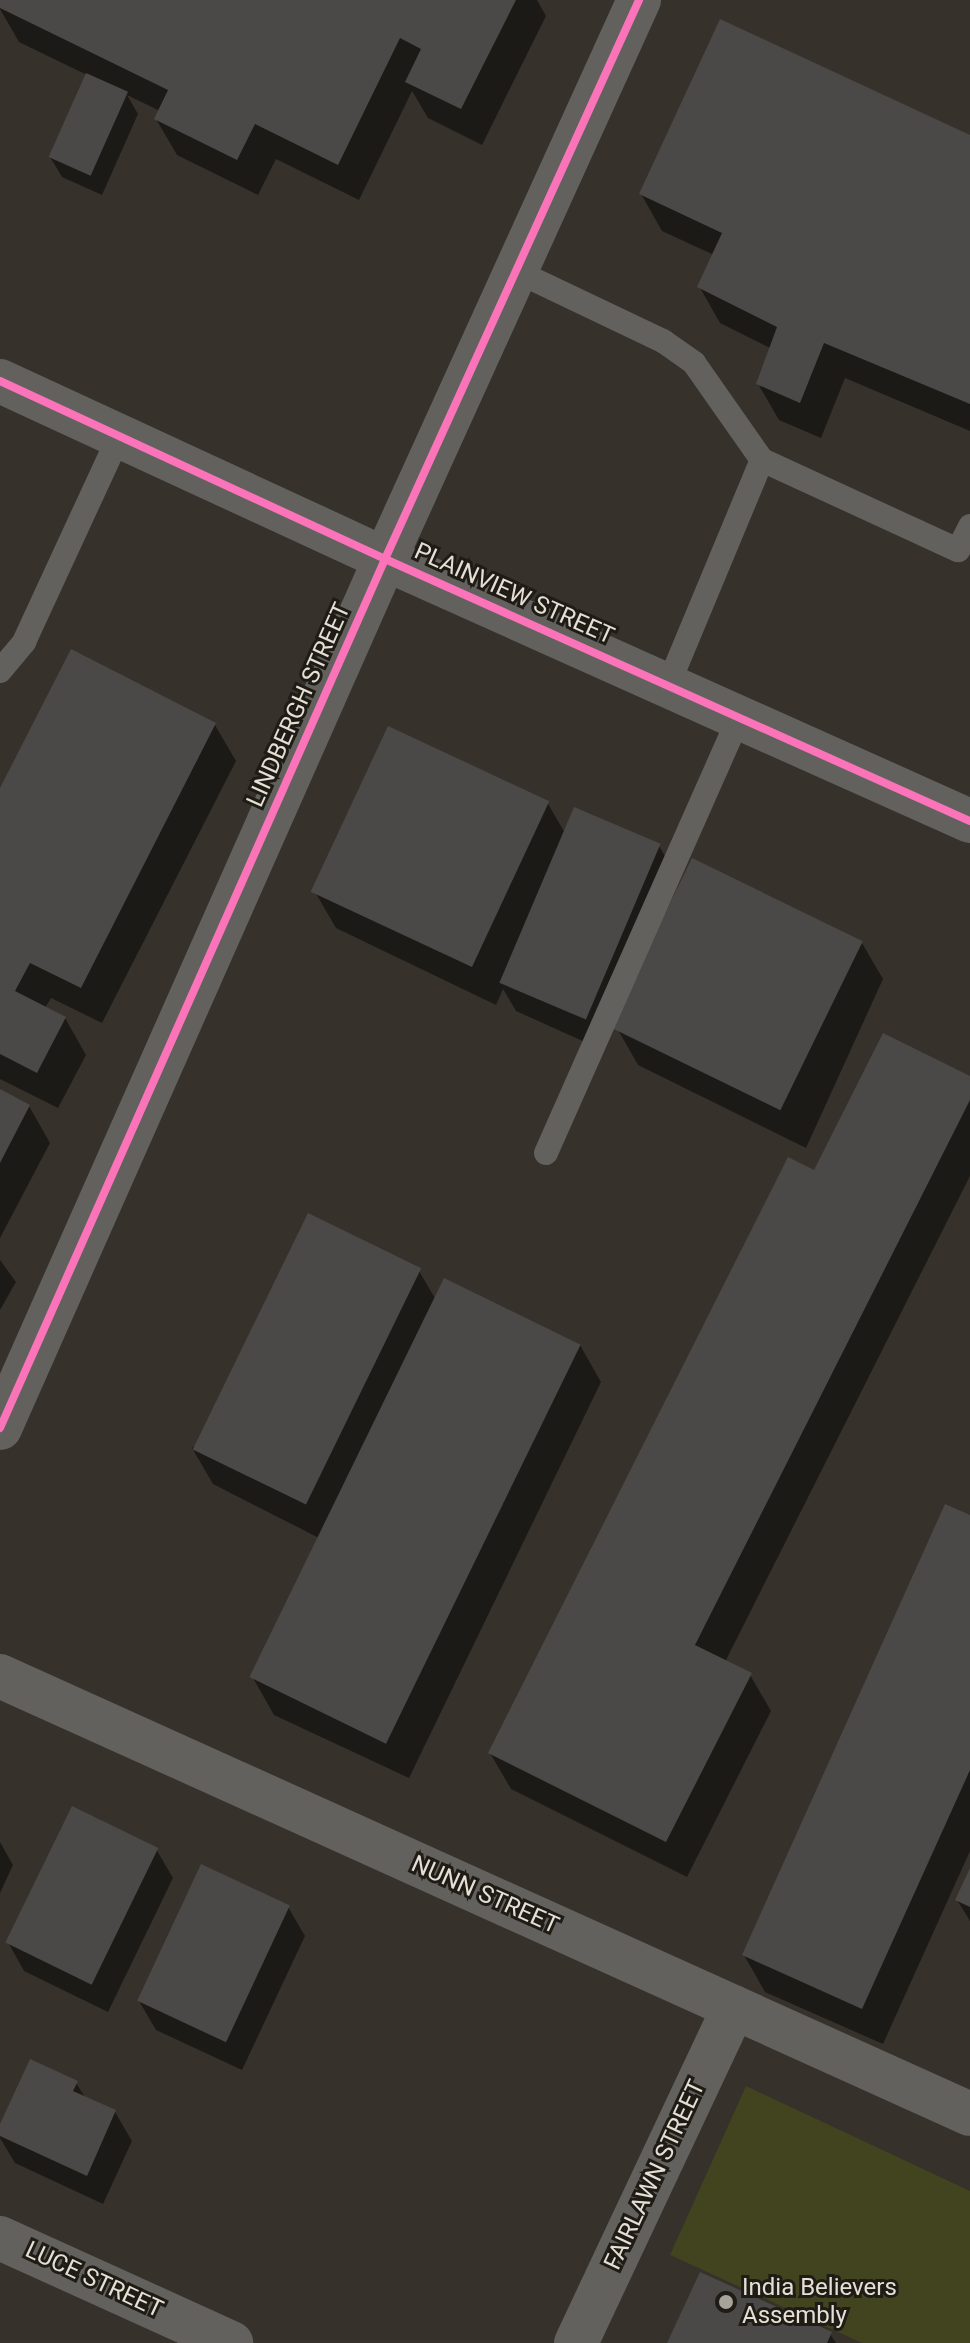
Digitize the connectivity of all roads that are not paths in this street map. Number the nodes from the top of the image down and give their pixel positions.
1 (639, 0) edge
2 (516, 271) junction
3 (1, 385) edge
4 (119, 436) junction
5 (762, 460) junction
6 (970, 526) edge
7 (385, 559) junction
8 (0, 671) edge
9 (669, 683) junction
10 (740, 716) junction
11 (970, 821) edge
12 (546, 1153) dead end
13 (0, 1428) edge
14 (0, 1676) edge
15 (734, 2007) junction
16 (970, 2114) edge
17 (0, 2238) edge
18 (231, 2343) edge
19 (576, 2343) edge

1 - 2 street, LINDBERGH STREET
2 - 5 lane
2 - 7 street, LINDBERGH STREET
3 - 4 street, PLAINVIEW STREET
4 - 7 street, PLAINVIEW STREET
4 - 8 lane
5 - 6 lane
5 - 9 lane
7 - 9 street, PLAINVIEW STREET
7 - 13 street, LINDBERGH STREET
9 - 10 street, PLAINVIEW STREET
10 - 11 street, PLAINVIEW STREET
10 - 12 lane
14 - 15 street, NUNN STREET
15 - 16 street, NUNN STREET
15 - 19 street, FAIRLAWN STREET
17 - 18 street, LUCE STREET

